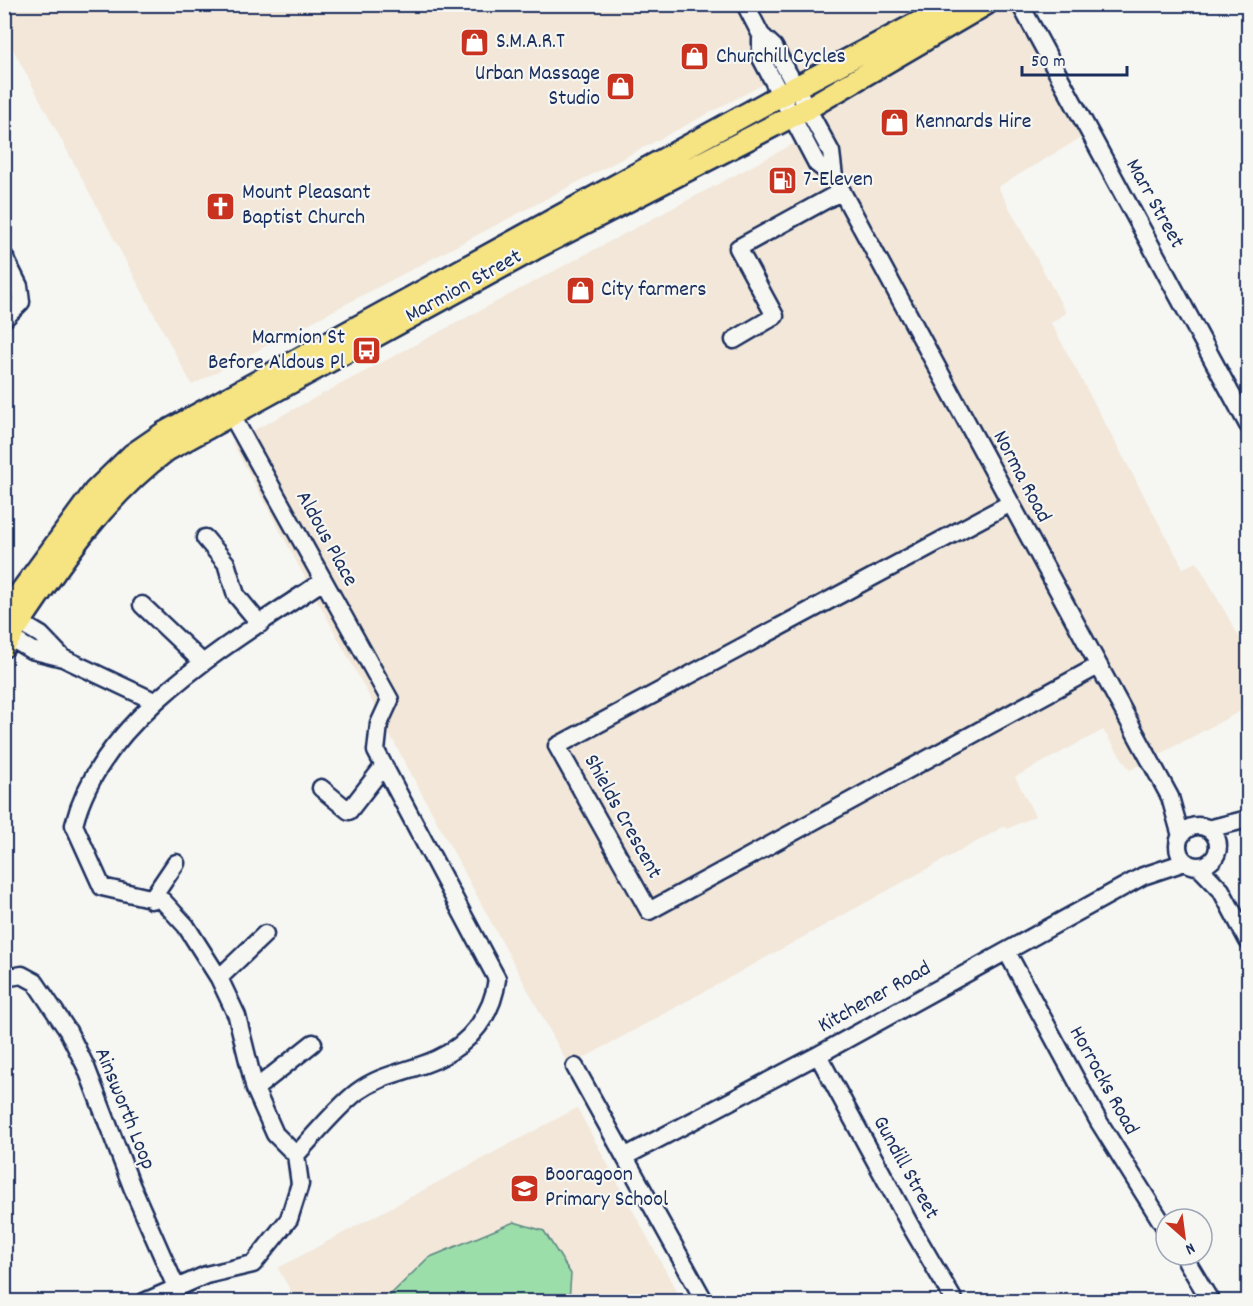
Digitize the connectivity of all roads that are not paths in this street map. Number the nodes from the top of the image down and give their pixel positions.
1 (745, 4) edge
2 (954, 4) edge
3 (986, 4) edge
4 (1020, 4) edge
5 (789, 92) junction
6 (800, 112) junction
7 (838, 184) junction
8 (4, 256) edge
9 (4, 319) edge
10 (734, 340) dead end
11 (227, 406) junction
12 (1248, 425) edge
13 (1009, 504) junction
14 (205, 538) dead end
15 (323, 581) junction
16 (142, 605) dead end
17 (260, 624) junction
18 (8, 628) edge
19 (203, 663) junction
20 (1098, 666) junction
21 (154, 701) junction
22 (383, 767) junction
23 (321, 788) dead end
24 (1170, 797) junction
25 (1247, 820) edge
26 (1205, 828) junction
27 (1180, 839) junction
28 (1216, 853) junction
29 (176, 863) dead end
30 (1192, 864) junction
31 (1143, 876) junction
32 (1221, 890) junction
33 (151, 900) junction
34 (266, 934) dead end
35 (1248, 941) edge
36 (1007, 952) junction
37 (4, 978) edge
38 (219, 978) junction
39 (313, 1043) dead end
40 (818, 1055) junction
41 (576, 1067) dead end
42 (255, 1089) junction
43 (296, 1155) junction
44 (626, 1156) junction
45 (1154, 1210) edge
46 (1190, 1267) edge
47 (176, 1287) junction
48 (144, 1302) edge
49 (705, 1302) edge
50 (955, 1302) edge
51 (1211, 1302) edge

1 - 5 street, Norma Road
2 - 5 main road, Marmion Street
3 - 6 main road, Marmion Street
4 - 12 street, Marr Street
5 - 6 street, Norma Road
5 - 11 main road, Marmion Street
6 - 7 street, Norma Road
6 - 11 main road, Marmion Street
7 - 10 street
7 - 13 street, Norma Road
8 - 9 street
11 - 15 street, Aldous Place
11 - 18 main road, Marmion Street
13 - 20 street, Norma Road
13 - 20 street, Shields Crescent
14 - 17 street
15 - 17 street
15 - 22 street, Aldous Place
16 - 19 street
17 - 19 street
18 - 21 street
19 - 21 street
20 - 24 street, Norma Road
21 - 33 street
22 - 23 street
22 - 43 street
24 - 26 street, Norma Road
24 - 27 street, Norma Road
25 - 26 street
25 - 28 street
26 - 27 street
26 - 28 street
27 - 30 street
27 - 31 street, Kitchener Road
28 - 30 street
28 - 32 street
29 - 33 street
30 - 31 street, Kitchener Road
30 - 32 street
31 - 36 street, Kitchener Road
32 - 35 street
33 - 38 street
34 - 38 street
36 - 40 street, Kitchener Road
36 - 45 street, Horrocks Road
37 - 47 street, Ainsworth Loop
38 - 42 street
39 - 42 street
40 - 44 street, Kitchener Road
40 - 50 street, Gundill Street
41 - 44 street
42 - 43 street
43 - 47 street
44 - 49 street
46 - 51 street
47 - 48 street

